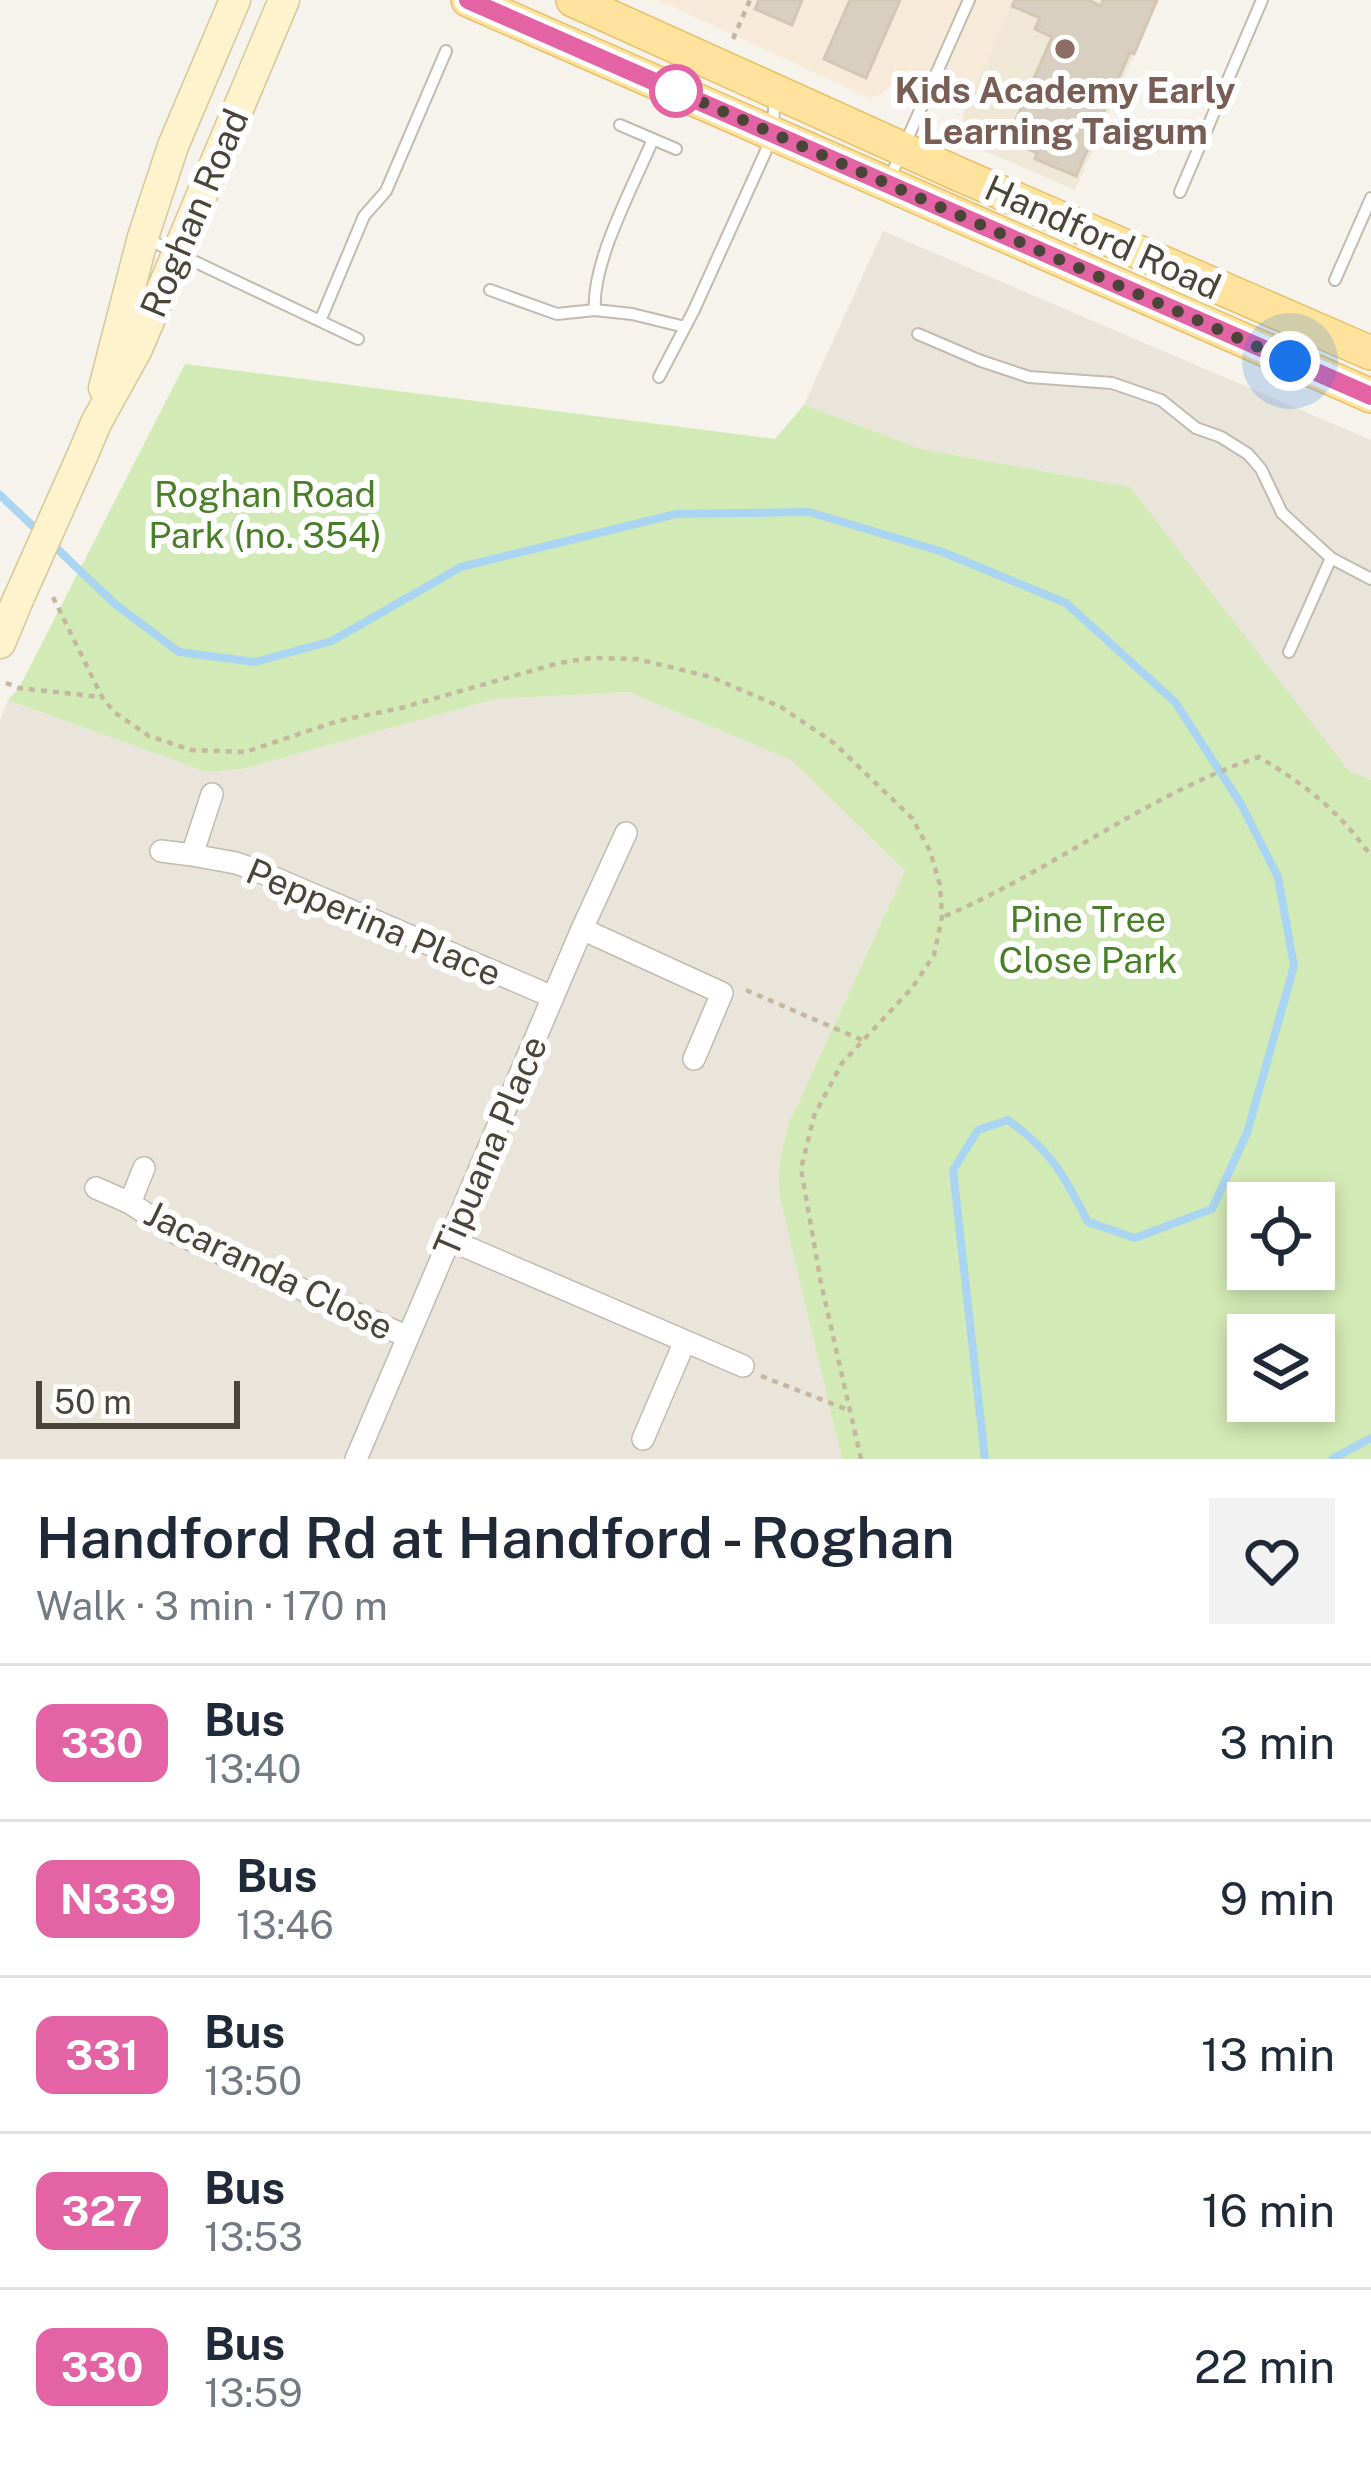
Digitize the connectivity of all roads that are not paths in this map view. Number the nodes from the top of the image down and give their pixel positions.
1 (235, 0) edge
2 (284, 0) edge
3 (468, 0) edge
4 (572, 0) edge
5 (969, 0) edge
6 (1262, 0) edge
7 (446, 51) dead end
8 (776, 93) junction
9 (620, 125) dead end
10 (772, 133) junction
11 (652, 139) junction
12 (676, 148) dead end
13 (903, 148) junction
14 (888, 183) junction
15 (1180, 192) dead end
16 (1371, 198) edge
17 (143, 237) junction
18 (178, 252) junction
19 (1335, 280) dead end
20 (490, 290) dead end
21 (595, 310) junction
22 (320, 321) junction
23 (685, 327) junction
24 (918, 334) dead end
25 (358, 339) dead end
26 (1371, 353) edge
27 (659, 377) dead end
28 (1371, 396) edge
29 (96, 423) junction
30 (1330, 557) junction
31 (1371, 579) edge
32 (6, 624) edge
33 (1289, 652) dead end
34 (212, 794) dead end
35 (626, 833) dead end
36 (160, 851) dead end
37 (192, 855) junction
38 (582, 929) junction
39 (553, 998) junction
40 (694, 1059) dead end
41 (144, 1168) dead end
42 (96, 1189) dead end
43 (130, 1203) junction
44 (450, 1240) junction
45 (408, 1337) junction
46 (685, 1341) junction
47 (743, 1366) road end
48 (643, 1439) dead end
49 (356, 1459) edge

1 - 17 main road, Roghan Road
2 - 18 main road, Roghan Road
3 - 10 main road, Handford Road
4 - 8 main road, Handford Road
5 - 13 lane
6 - 15 lane
7 - 22 lane
8 - 10 lane
8 - 13 main road, Handford Road
9 - 11 lane
10 - 14 main road, Handford Road
10 - 23 lane
11 - 12 lane
11 - 21 lane
13 - 14 lane
13 - 26 main road, Handford Road
14 - 28 main road, Handford Road
16 - 19 lane
17 - 18 lane
17 - 29 main road, Roghan Road
18 - 22 lane
18 - 29 main road, Roghan Road
20 - 21 lane
21 - 23 lane
22 - 25 lane
23 - 27 lane
24 - 30 lane
29 - 32 main road, Roghan Road, bridge
30 - 31 lane
30 - 33 lane
34 - 37 street
35 - 38 street, Tipuana Place
36 - 37 street, Pepperina Place
37 - 39 street, Pepperina Place
38 - 39 street, Tipuana Place
38 - 40 street
39 - 44 street, Tipuana Place
41 - 43 street, Jacaranda Close
42 - 43 street, Jacaranda Close
43 - 45 street, Jacaranda Close
44 - 45 street, Tipuana Place
44 - 46 street
45 - 49 street, Tipuana Place
46 - 47 street
46 - 48 street

